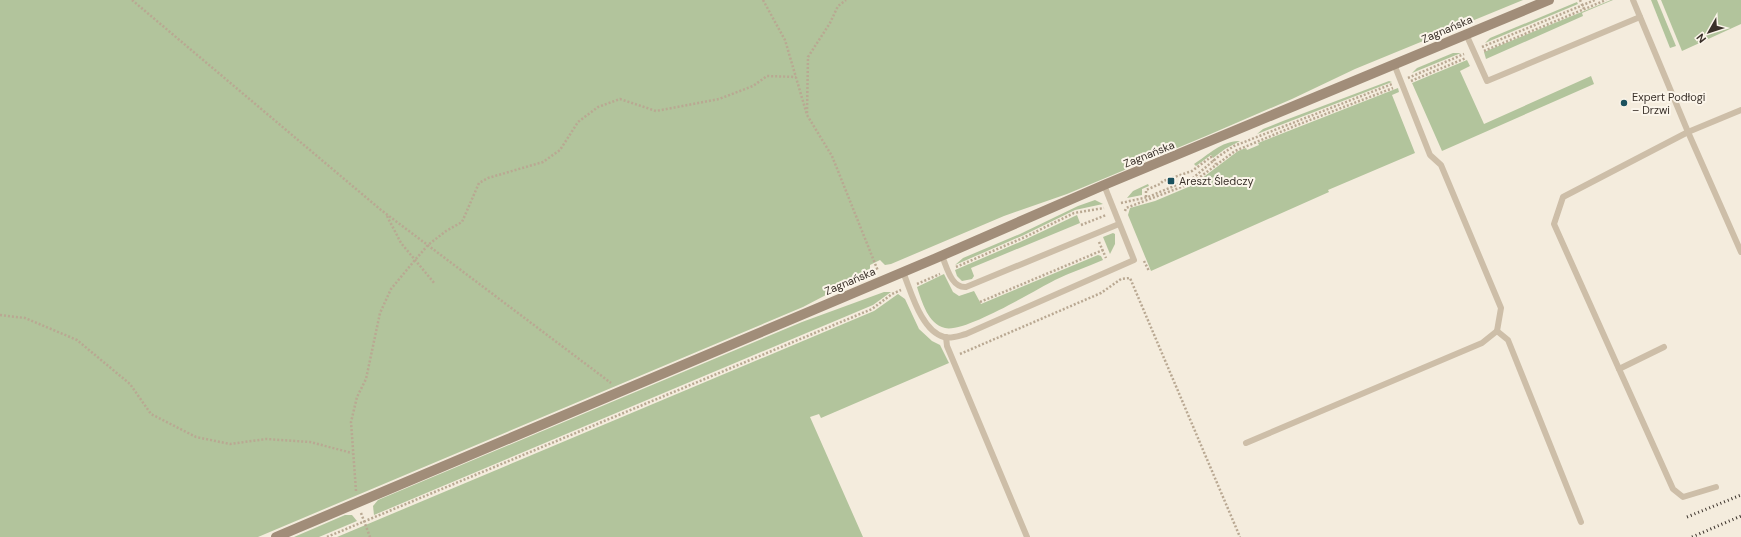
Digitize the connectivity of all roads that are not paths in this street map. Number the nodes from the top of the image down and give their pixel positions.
1 (1549, 0) edge
2 (1632, 0) edge
3 (1640, 17) junction
4 (1466, 34) junction
5 (1394, 64) junction
6 (1741, 110) edge
7 (1688, 132) junction
8 (1104, 185) junction
9 (1119, 224) junction
10 (1741, 252) edge
11 (942, 256) junction
12 (903, 272) junction
13 (1497, 331) junction
14 (946, 337) junction
15 (1664, 347) dead end
16 (1619, 369) junction
17 (1246, 442) dead end
18 (1716, 487) dead end
19 (1581, 522) dead end
20 (276, 537) edge
21 (1027, 537) edge

1 - 4 street, Zagnańska
2 - 3 lane
3 - 4 lane
3 - 7 lane
4 - 5 street, Zagnańska
5 - 8 street, Zagnańska
5 - 13 lane
6 - 7 lane
7 - 10 lane
7 - 16 lane
8 - 9 lane
8 - 11 street, Zagnańska
9 - 11 lane
9 - 14 lane
11 - 12 street, Zagnańska
12 - 14 lane
12 - 20 street, Zagnańska
13 - 17 lane
13 - 19 lane
14 - 21 lane
15 - 16 lane
16 - 18 lane

